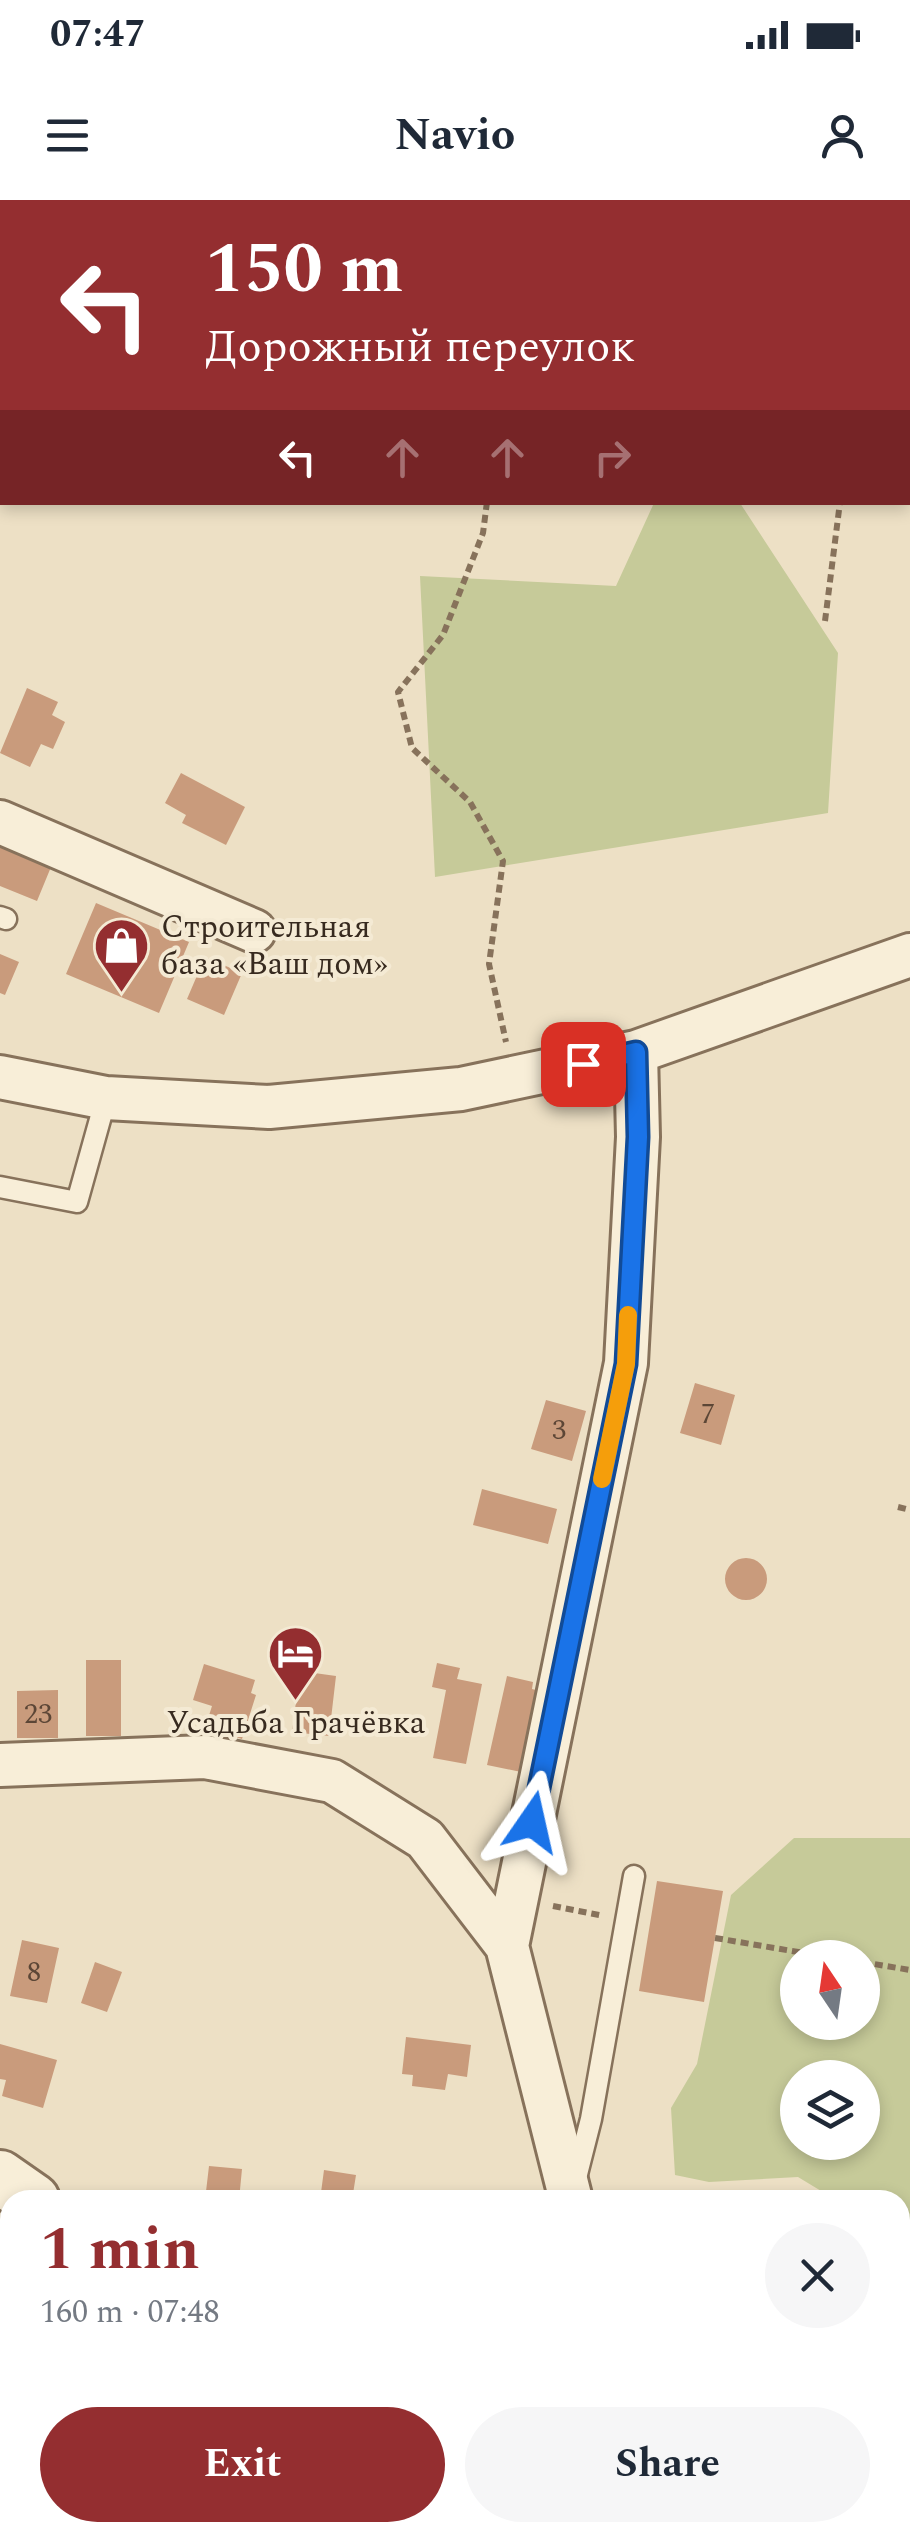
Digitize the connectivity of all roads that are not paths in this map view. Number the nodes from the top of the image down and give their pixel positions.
1 (0, 822) edge
2 (254, 931) dead end
3 (910, 956) edge
4 (636, 1052) junction
5 (0, 1077) edge
6 (106, 1098) junction
7 (0, 1187) edge
8 (0, 1765) edge
9 (634, 1876) dead end
10 (507, 1946) junction
11 (569, 2190) edge
12 (573, 2190) edge

1 - 2 street
3 - 4 street
4 - 6 street
4 - 10 street
5 - 6 street
6 - 7 lane
8 - 10 street
9 - 12 lane
10 - 11 street

